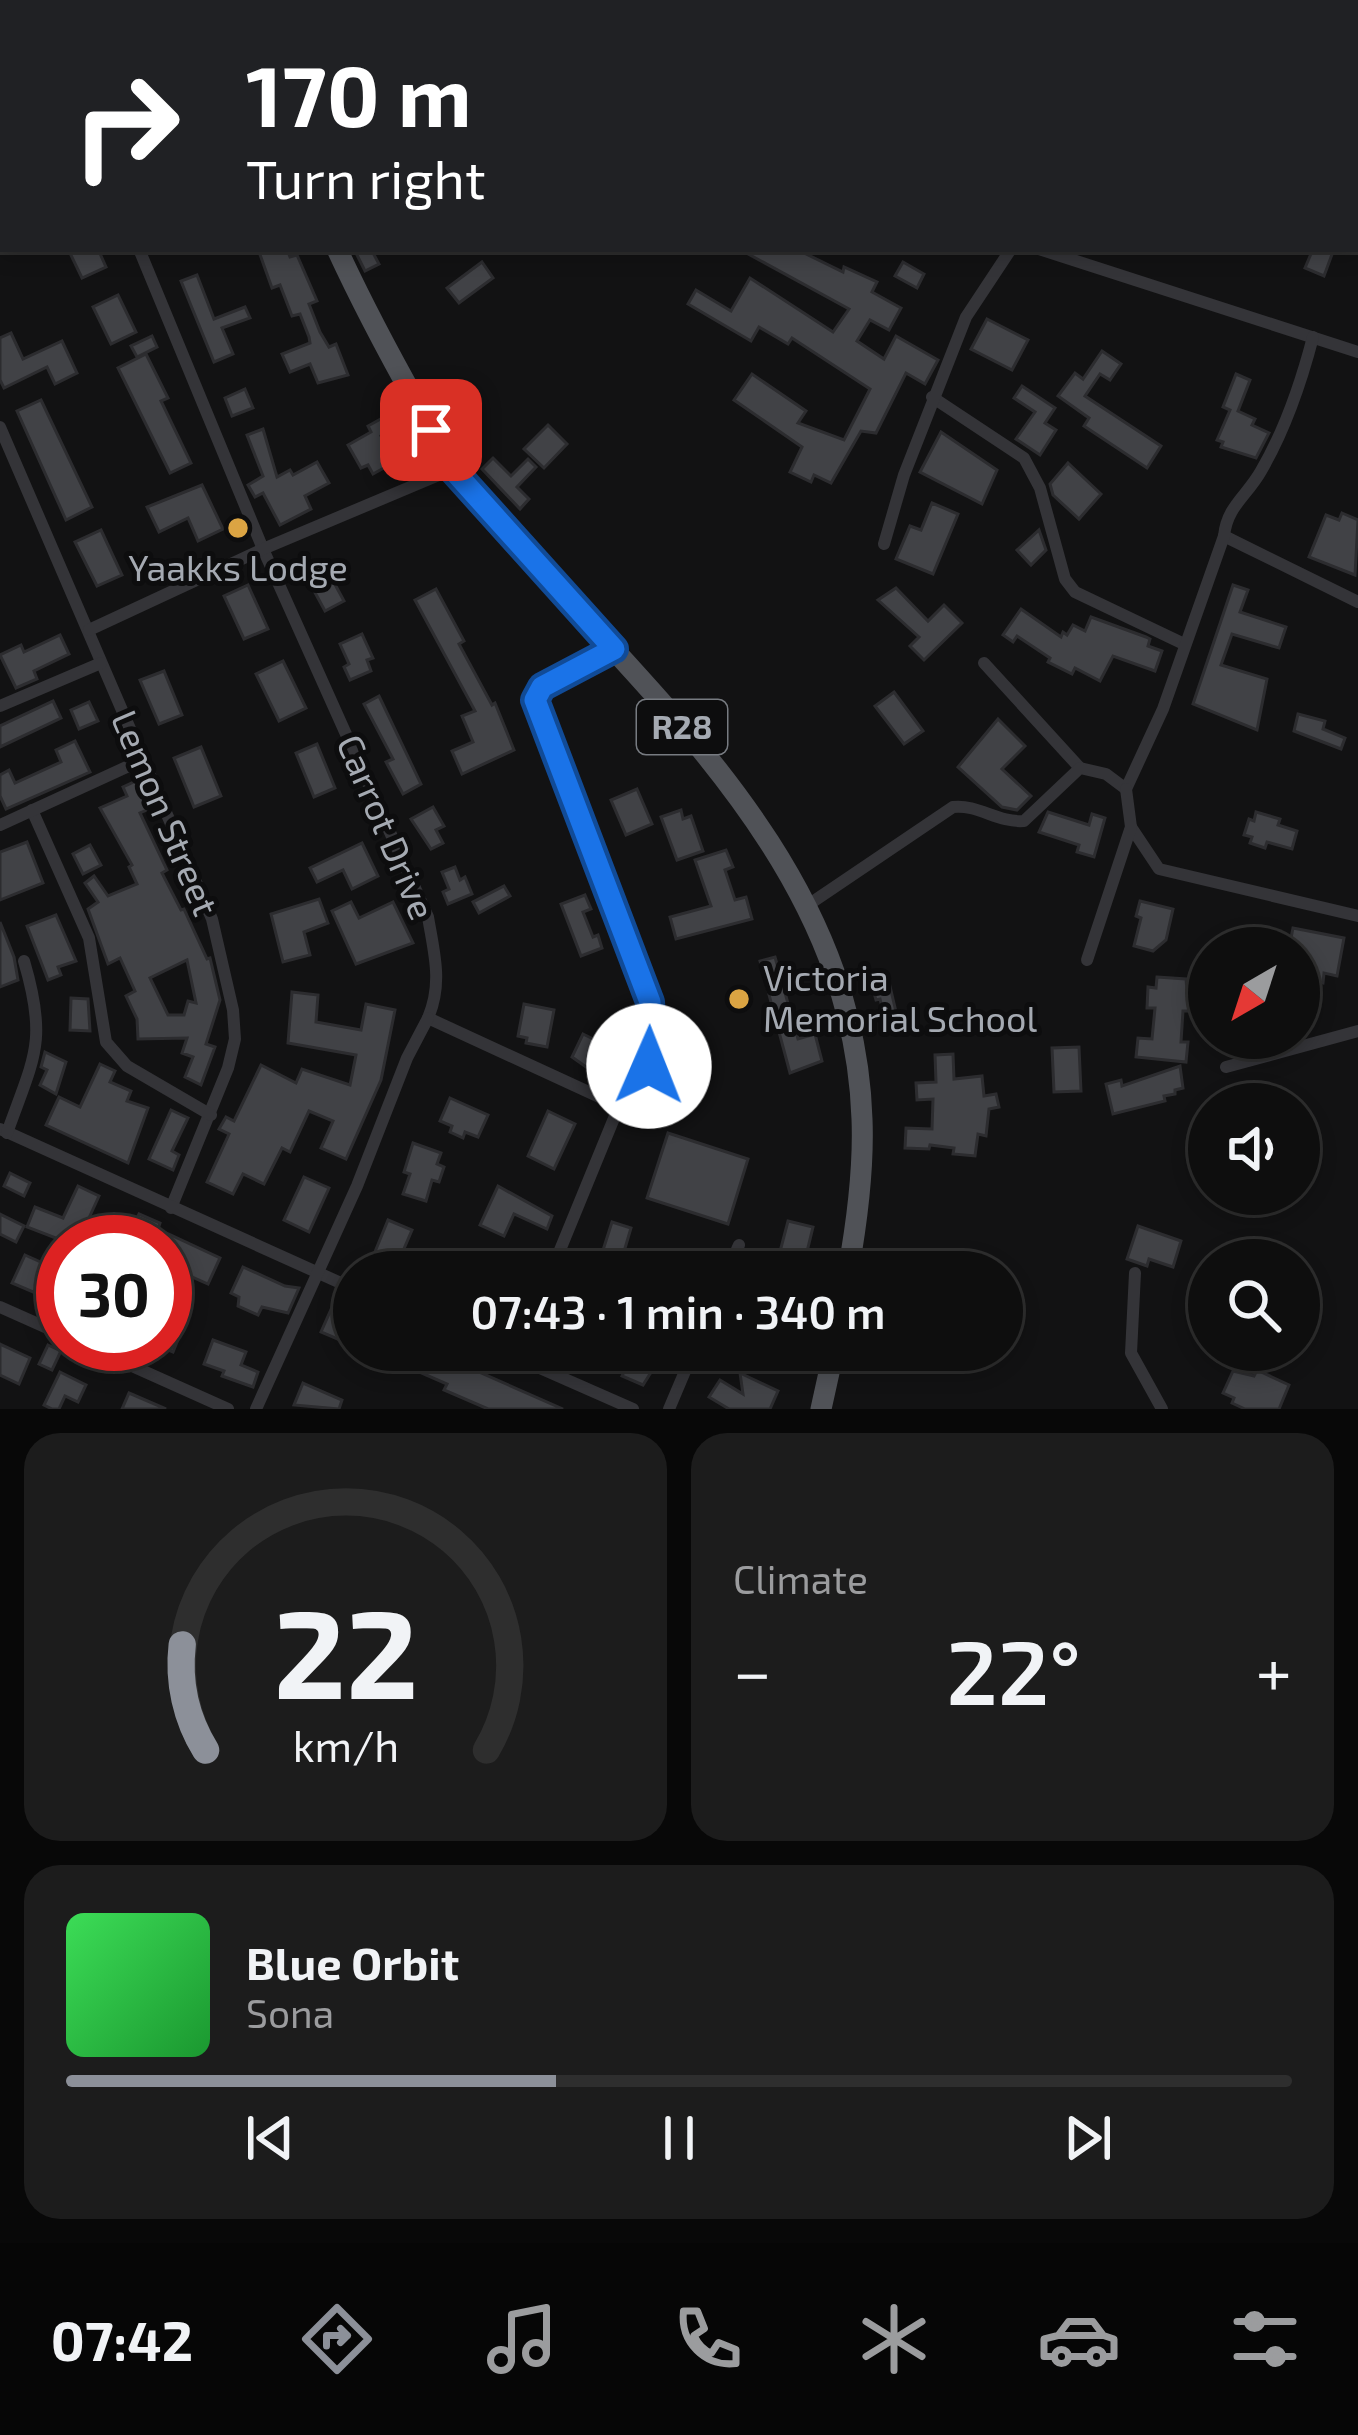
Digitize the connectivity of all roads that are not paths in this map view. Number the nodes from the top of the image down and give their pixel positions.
1 (140, 252) edge
2 (338, 252) edge
3 (1009, 252) edge
4 (1048, 252) edge
5 (1313, 337) junction
6 (1358, 352) edge
7 (932, 397) junction
8 (0, 427) edge
9 (453, 470) junction
10 (1224, 536) junction
11 (884, 544) dead end
12 (262, 549) junction
13 (1358, 602) edge
14 (89, 630) junction
15 (1184, 644) junction
16 (614, 649) junction
17 (101, 663) junction
18 (984, 663) dead end
19 (0, 706) edge
20 (145, 759) junction
21 (1080, 768) junction
22 (1126, 789) junction
23 (32, 810) junction
24 (0, 825) edge
25 (1131, 826) junction
26 (808, 905) junction
27 (1358, 916) edge
28 (1087, 960) dead end
29 (24, 961) dead end
30 (428, 1018) junction
31 (1358, 1031) edge
32 (1226, 1067) dead end
33 (620, 1106) junction
34 (212, 1115) junction
35 (3, 1131) edge
36 (171, 1208) junction
37 (739, 1245) dead end
38 (560, 1251) edge
39 (736, 1251) edge
40 (852, 1251) edge
41 (316, 1273) junction
42 (1135, 1274) dead end
43 (333, 1280) edge
44 (0, 1306) edge
45 (36, 1323) edge
46 (143, 1371) edge
47 (552, 1371) edge
48 (685, 1371) edge
49 (829, 1371) edge
50 (228, 1409) edge
51 (256, 1409) edge
52 (633, 1409) edge
53 (669, 1409) edge
54 (821, 1409) edge
55 (1162, 1409) edge

1 - 12 street, Carrot Drive
2 - 9 main road, R28
3 - 7 street
4 - 5 street
5 - 6 street
5 - 10 street
7 - 11 street
7 - 15 street
8 - 14 street, Lemon Street
9 - 12 street
9 - 16 main road, R28
10 - 13 street
10 - 15 street
12 - 14 street
12 - 30 street, Carrot Drive
14 - 17 street, Lemon Street
15 - 22 street
16 - 26 main road, R28
16 - 33 street
17 - 19 street
17 - 20 street, Lemon Street
18 - 21 street
20 - 23 street
20 - 34 street, Lemon Street
21 - 22 street
21 - 26 street
22 - 25 street
23 - 24 street
23 - 34 street
25 - 27 street
25 - 28 street
26 - 40 main road, R28
29 - 35 street
30 - 33 street
30 - 41 street, Carrot Drive
31 - 32 street
33 - 38 street
34 - 36 street, Lemon Street
35 - 36 street
36 - 41 street
37 - 39 street
41 - 43 street
41 - 51 street, Carrot Drive
42 - 55 street
44 - 45 street
46 - 50 street
47 - 52 street
48 - 53 street
49 - 54 main road

